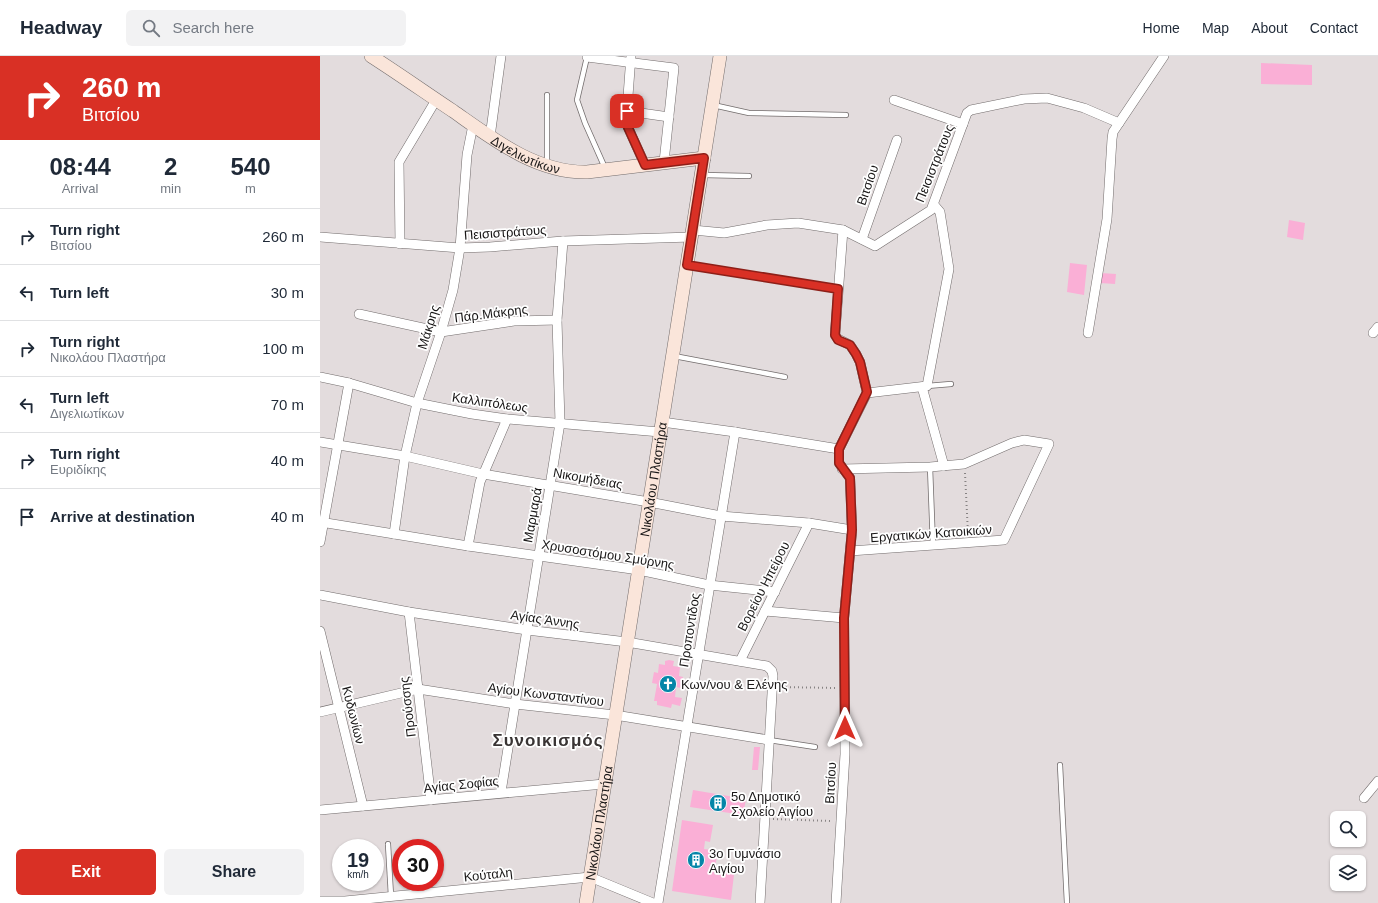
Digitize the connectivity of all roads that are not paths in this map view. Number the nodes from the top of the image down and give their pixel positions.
1 (371, 56) edge
2 (501, 56) edge
3 (720, 56) edge
4 (1164, 56) edge
5 (587, 57) edge
6 (631, 59) edge
7 (547, 95) dead end
8 (436, 100) junction
9 (894, 100) dead end
10 (713, 105) junction
11 (627, 111) junction
12 (846, 115) dead end
13 (669, 116) junction
14 (1119, 123) junction
15 (963, 124) junction
16 (473, 125) junction
17 (490, 137) junction
18 (897, 140) dead end
19 (704, 158) junction
20 (664, 162) junction
21 (645, 165) junction
22 (547, 166) junction
23 (606, 170) junction
24 (701, 175) junction
25 (749, 176) dead end
26 (934, 205) junction
27 (843, 230) junction
28 (692, 234) junction
29 (320, 237) edge
30 (862, 239) junction
31 (563, 241) junction
32 (400, 244) junction
33 (460, 248) junction
34 (687, 265) junction
35 (838, 289) junction
36 (359, 314) dead end
37 (556, 320) junction
38 (441, 332) junction
39 (1088, 333) dead end
40 (673, 355) junction
41 (785, 377) dead end
42 (320, 378) edge
43 (349, 383) junction
44 (951, 384) dead end
45 (924, 387) junction
46 (867, 392) junction
47 (417, 403) junction
48 (507, 419) junction
49 (560, 423) junction
50 (661, 427) junction
51 (735, 432) junction
52 (320, 442) edge
53 (338, 445) junction
54 (839, 449) junction
55 (406, 456) junction
56 (944, 466) junction
57 (930, 467) junction
58 (842, 469) junction
59 (484, 474) junction
60 (550, 485) junction
61 (649, 502) junction
62 (721, 516) junction
63 (322, 522) edge
64 (809, 523) junction
65 (852, 530) junction
66 (394, 534) junction
67 (320, 542) edge
68 (468, 546) junction
69 (933, 546) junction
70 (850, 551) junction
71 (538, 556) junction
72 (639, 570) junction
73 (709, 585) junction
74 (775, 592) junction
75 (320, 595) edge
76 (765, 611) junction
77 (408, 612) junction
78 (844, 618) junction
79 (527, 630) junction
80 (320, 631) edge
81 (627, 642) junction
82 (699, 654) junction
83 (740, 661) junction
84 (418, 689) junction
85 (515, 704) junction
86 (339, 707) junction
87 (320, 712) edge
88 (615, 715) junction
89 (687, 727) junction
90 (769, 740) junction
91 (815, 747) dead end
92 (1060, 765) dead end
93 (1378, 781) edge
94 (604, 784) junction
95 (501, 792) junction
96 (1364, 798) dead end
97 (431, 800) junction
98 (363, 806) junction
99 (320, 810) edge
100 (388, 844) dead end
101 (590, 877) junction
102 (391, 896) junction
103 (320, 901) edge
104 (586, 903) edge
105 (653, 903) edge
106 (658, 903) edge
107 (760, 903) edge
108 (836, 903) edge
109 (1067, 903) edge

1 - 8 main road, Διγελιωτίκων
2 - 17 street
3 - 10 main road, Νικολάου Πλαστήρα
4 - 14 street
5 - 6 street
5 - 23 lane
6 - 11 street
6 - 13 street
7 - 22 lane
8 - 16 main road, Διγελιωτίκων
8 - 32 street
9 - 15 street
10 - 12 lane
10 - 19 main road, Νικολάου Πλαστήρα
11 - 13 street
11 - 21 street
13 - 20 street
14 - 15 street, Πεισιστράτους
14 - 39 street
15 - 26 street, Πεισιστράτους
16 - 17 main road, Διγελιωτίκων
16 - 33 street, Μάκρης
17 - 22 main road, Διγελιωτίκων
18 - 30 street, Βιτσίου
19 - 20 main road, Διγελιωτίκων
19 - 24 main road, Νικολάου Πλαστήρα
20 - 21 main road, Διγελιωτίκων
21 - 23 main road, Διγελιωτίκων
22 - 23 main road, Διγελιωτίκων
24 - 25 lane
24 - 28 main road, Νικολάου Πλαστήρα
26 - 30 street, Πεισιστράτους
26 - 45 street
27 - 28 street, Πεισιστράτους
27 - 30 street, Πεισιστράτους
27 - 35 street
28 - 31 street, Πεισιστράτους
28 - 34 main road, Νικολάου Πλαστήρα
29 - 32 street, Πεισιστράτους
31 - 33 street, Πεισιστράτους
31 - 37 street, Μαρμαρά
32 - 33 street, Πεισιστράτους
33 - 38 street, Μάκρης
34 - 35 lane
34 - 40 main road, Νικολάου Πλαστήρα
35 - 46 street
36 - 38 street, Πάρ.Μάκρης
37 - 38 street, Πάρ.Μάκρης
37 - 49 street, Μαρμαρά
38 - 47 street, Μάκρης
40 - 41 lane
40 - 50 main road, Νικολάου Πλαστήρα
42 - 43 street, Καλλιπόλεως
43 - 47 street, Καλλιπόλεως
43 - 53 street
44 - 45 lane
45 - 46 street
45 - 56 street
46 - 54 street
47 - 48 street, Καλλιπόλεως
47 - 55 street, Μάκρης
48 - 49 street, Καλλιπόλεως
48 - 59 street
49 - 50 street, Καλλιπόλεως
49 - 60 street, Μαρμαρά
50 - 51 street, Καλλιπόλεως
50 - 61 main road, Νικολάου Πλαστήρα
51 - 54 street, Καλλιπόλεως
51 - 62 street, Προποντίδος
52 - 53 street, Νικομήδειας
53 - 55 street, Νικομήδειας
53 - 63 street
54 - 58 street, Βιτσίου
55 - 59 street, Νικομήδειας
55 - 66 street, Μάκρης
56 - 57 street
56 - 69 street, Εργατικών Κατοικιών
57 - 58 street
57 - 69 lane
58 - 65 street, Βιτσίου
59 - 60 street, Νικομήδειας
59 - 68 street
60 - 61 street, Νικομήδειας
60 - 71 street, Μαρμαρά
61 - 62 street, Νικομήδειας
61 - 72 main road, Νικολάου Πλαστήρα
62 - 64 street, Νικομήδειας
62 - 73 street, Προποντίδος
63 - 66 street, Χρυσοστόμου Σμύρνης
63 - 67 street
64 - 65 street, Νικομήδειας
64 - 74 street, Βορείου Ηπείρου
65 - 70 street, Βιτσίου
66 - 68 street, Χρυσοστόμου Σμύρνης
68 - 71 street, Χρυσοστόμου Σμύρνης
69 - 70 street, Εργατικών Κατοικιών
70 - 78 street, Βιτσίου
71 - 72 street, Χρυσοστόμου Σμύρνης
71 - 79 street, Μαρμαρά
72 - 73 street, Χρυσοστόμου Σμύρνης
72 - 81 main road, Νικολάου Πλαστήρα
73 - 74 street, Χρυσοστόμου Σμύρνης
73 - 82 street, Προποντίδος
74 - 76 street, Βορείου Ηπείρου
75 - 77 street, Αγίας Άννης
76 - 78 street
76 - 83 street, Βορείου Ηπείρου
77 - 79 street, Αγίας Άννης
77 - 84 street, Προύσσης
78 - 108 street, Βιτσίου
79 - 81 street, Αγίας Άννης
79 - 85 street, Μαρμαρά
80 - 86 street, Κυδωνίων
81 - 82 street, Αγίας Άννης
81 - 88 main road, Νικολάου Πλαστήρα
82 - 83 street, Αγίας Άννης
82 - 89 street, Προποντίδος
83 - 90 street, Αγίας Άννης
84 - 85 street, Αγίου Κωνσταντίνου
84 - 86 street, Αγίου Κωνσταντίνου
84 - 97 street, Προύσσης
85 - 88 street, Αγίου Κωνσταντίνου
85 - 95 street, Μαρμαρά
86 - 87 street, Αγίου Κωνσταντίνου
86 - 98 street, Κυδωνίων
88 - 89 street, Αγίου Κωνσταντίνου
88 - 94 main road, Νικολάου Πλαστήρα
89 - 90 street, Αγίου Κωνσταντίνου
89 - 106 street, Προποντίδος
90 - 91 lane
90 - 107 street
92 - 109 lane
93 - 96 street
94 - 95 street, Αγίας Σοφίας
94 - 101 main road, Νικολάου Πλαστήρα
95 - 97 street, Αγίας Σοφίας
97 - 98 street, Αγίας Σοφίας
98 - 99 street, Αγίας Σοφίας
100 - 102 lane
101 - 102 street, Κούταλη
101 - 104 main road, Νικολάου Πλαστήρα
101 - 105 street, Κούταλη
102 - 103 street, Κούταλη

